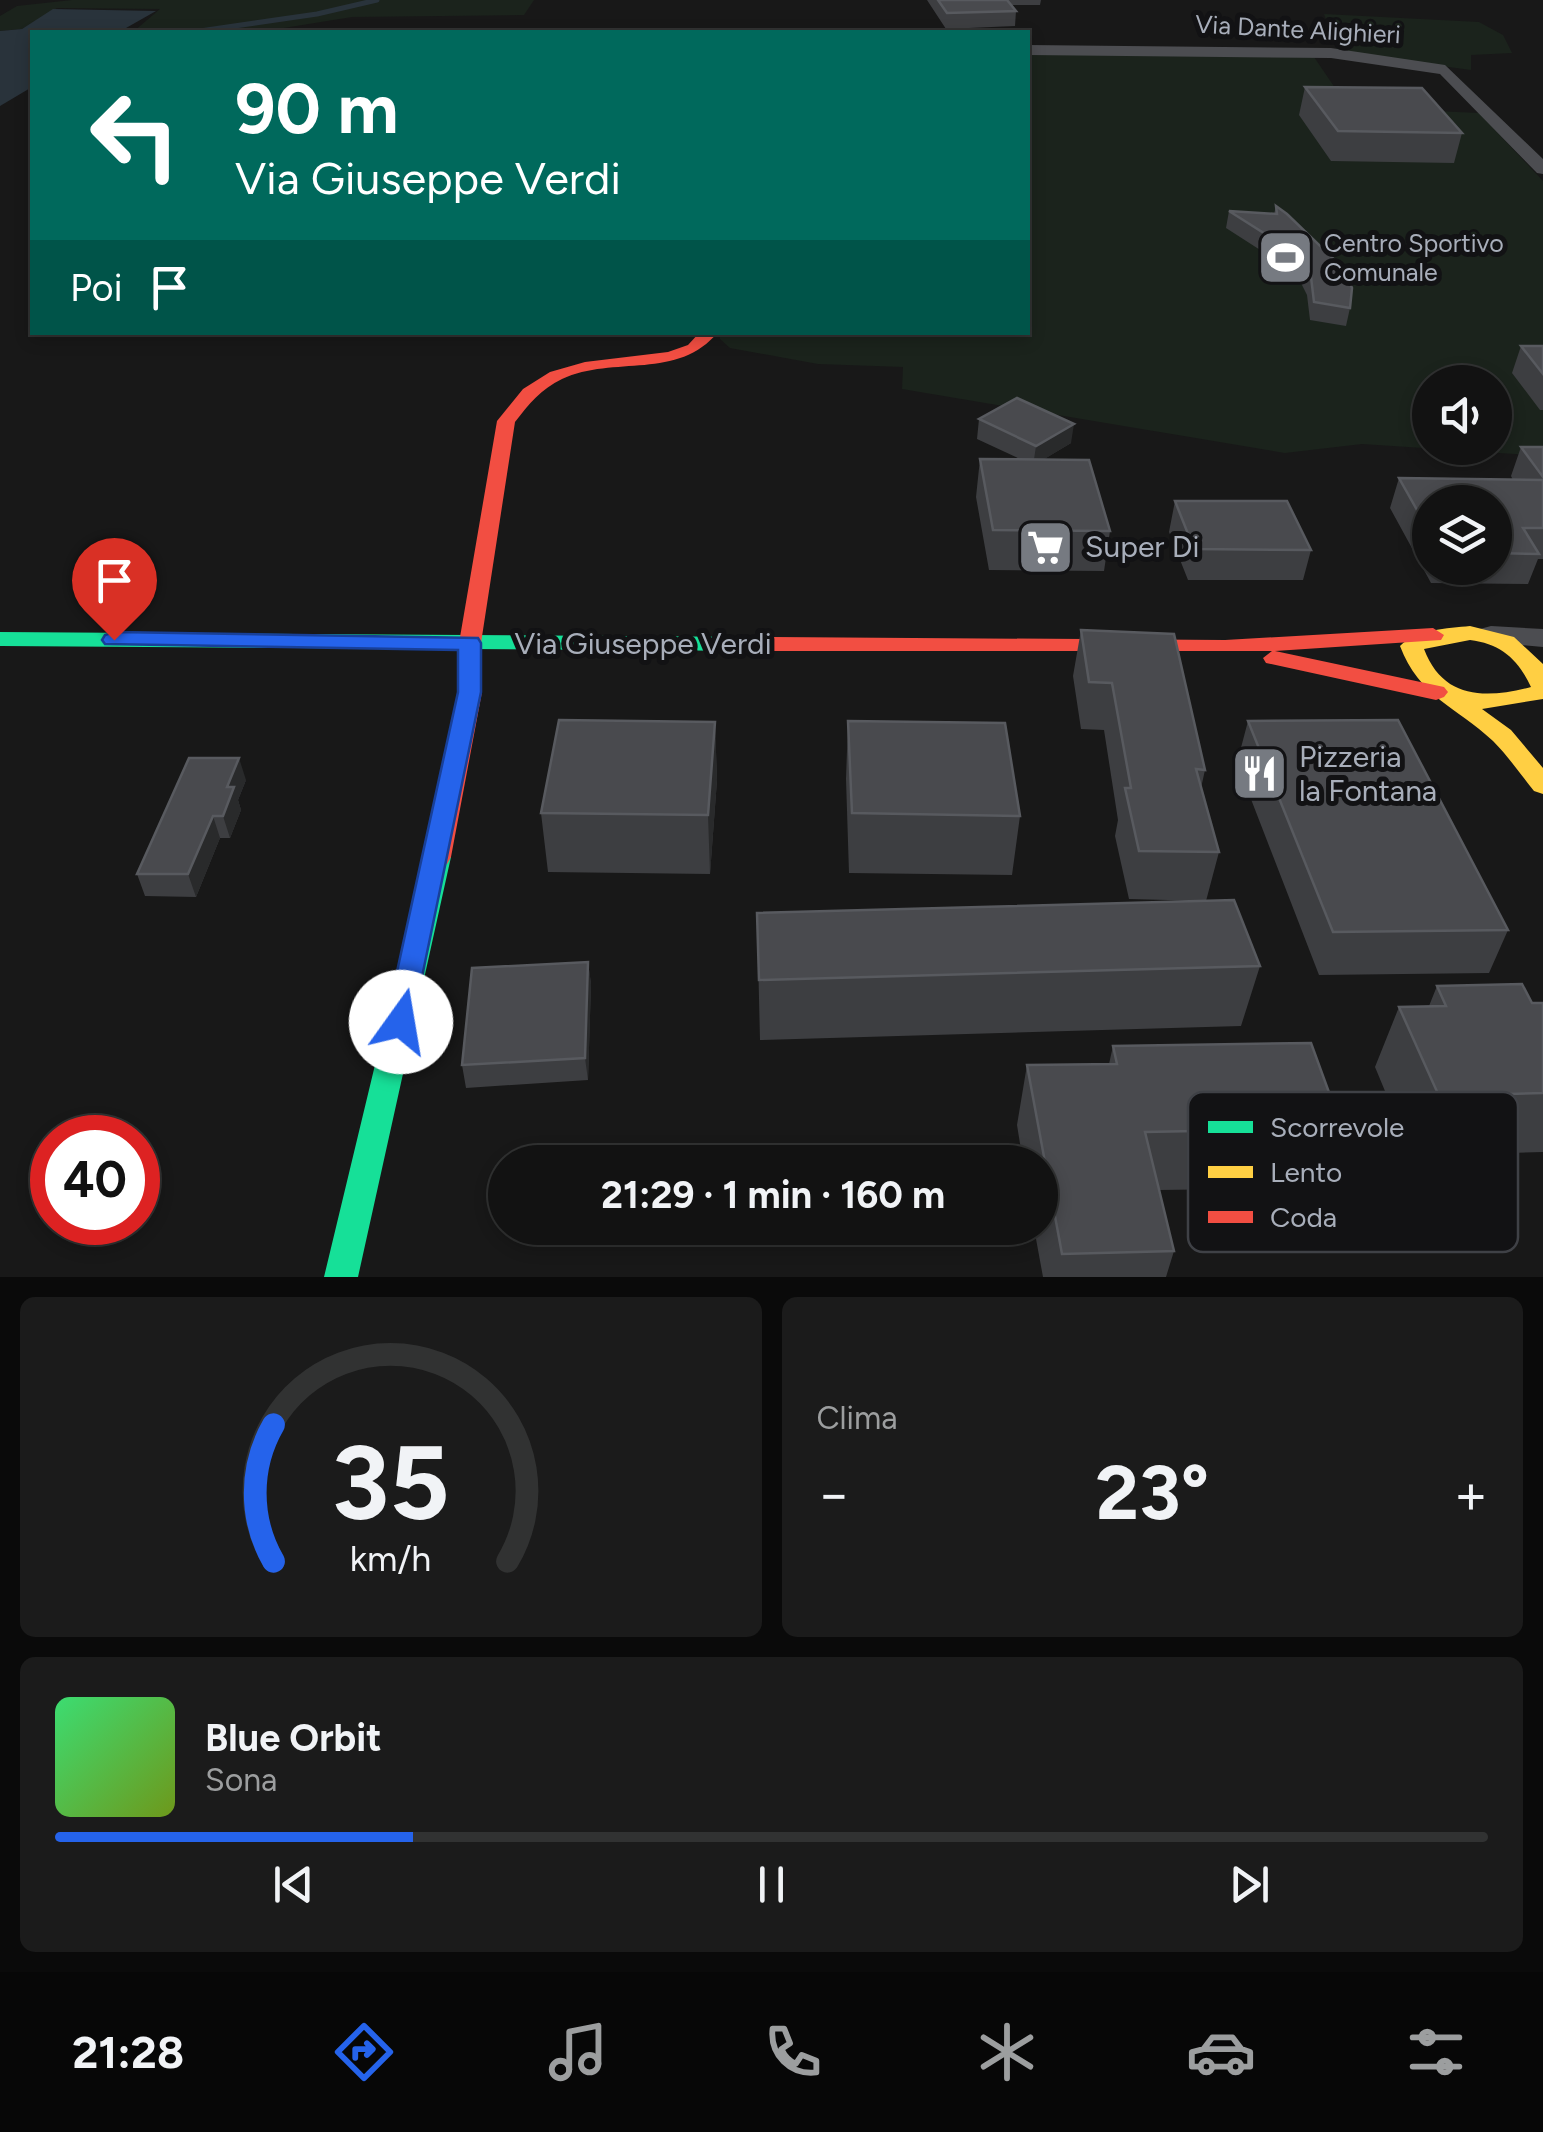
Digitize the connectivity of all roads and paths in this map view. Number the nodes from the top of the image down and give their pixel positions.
1 (1030, 50) edge
2 (1543, 168) edge
3 (708, 335) edge
4 (1472, 634) junction
5 (1433, 635) junction
6 (1543, 638) edge
7 (0, 639) edge
8 (470, 643) junction
9 (1225, 647) junction
10 (1443, 695) junction
11 (1540, 695) edge
12 (1539, 745) dead end
13 (1542, 782) edge
14 (341, 1277) edge

1 - 2 street, Via Dante Alighieri
3 - 8 street
4 - 5 street, Via Giuseppe Verdi
4 - 6 street
4 - 11 street, Via Giuseppe Verdi
5 - 9 street, Via Giuseppe Verdi
5 - 10 street
7 - 8 street, Via Giuseppe Verdi
8 - 9 street, Via Giuseppe Verdi
8 - 14 street
9 - 10 street, Via Giuseppe Verdi
10 - 11 street, Via Giuseppe Verdi
10 - 13 street
12 - 13 street

